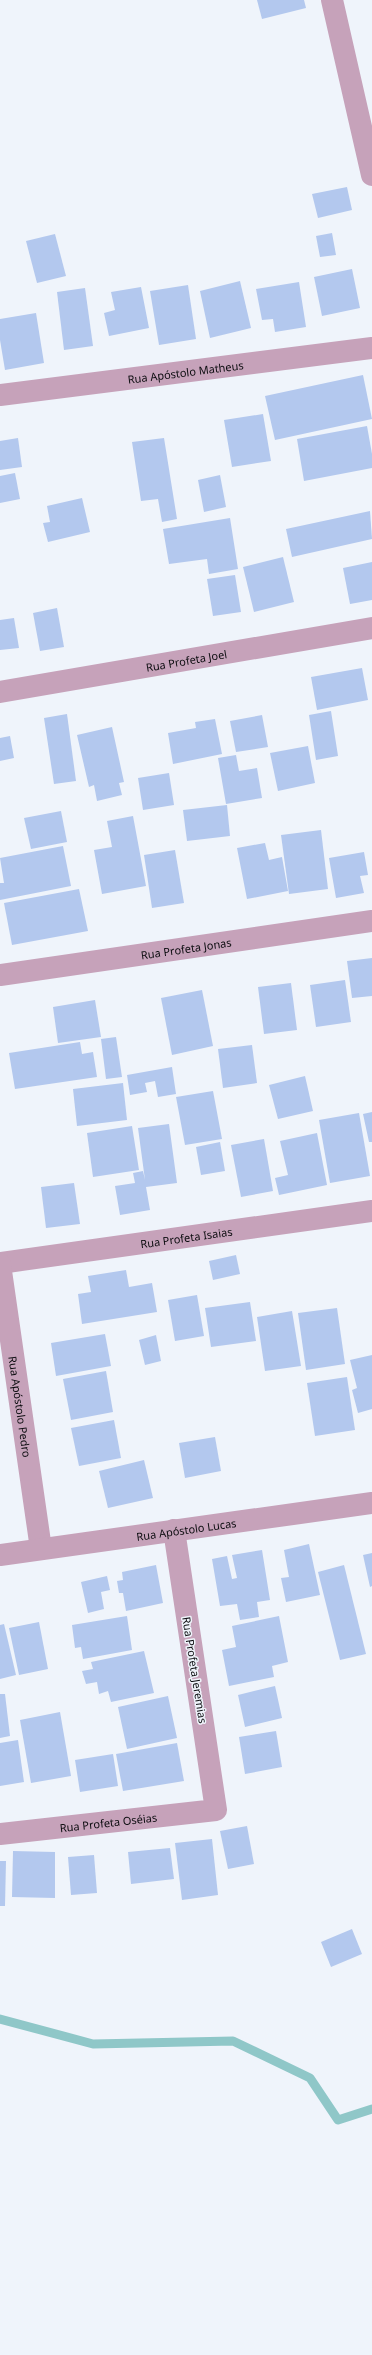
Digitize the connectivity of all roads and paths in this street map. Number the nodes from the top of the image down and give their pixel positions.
1 (332, 0) edge
2 (372, 175) edge
3 (372, 348) edge
4 (0, 395) edge
5 (372, 628) edge
6 (0, 692) edge
7 (372, 921) edge
8 (0, 975) edge
9 (372, 1211) edge
10 (0, 1264) edge
11 (372, 1503) edge
12 (174, 1530) junction
13 (41, 1549) junction
14 (0, 1554) edge
15 (216, 1810) joint
16 (0, 1834) edge

1 - 2 street
3 - 4 street, Rua Apóstolo Matheus
5 - 6 street, Rua Profeta Joel
7 - 8 street, Rua Profeta Jonas
9 - 10 street, Rua Profeta Isaias
10 - 13 street, Rua Apóstolo Pedro
11 - 12 street, Rua Apóstolo Lucas
12 - 13 street, Rua Apóstolo Lucas
12 - 15 street, Rua Profeta Jeremias
13 - 14 street, Rua Apóstolo Lucas
15 - 16 street, Rua Profeta Oséias

